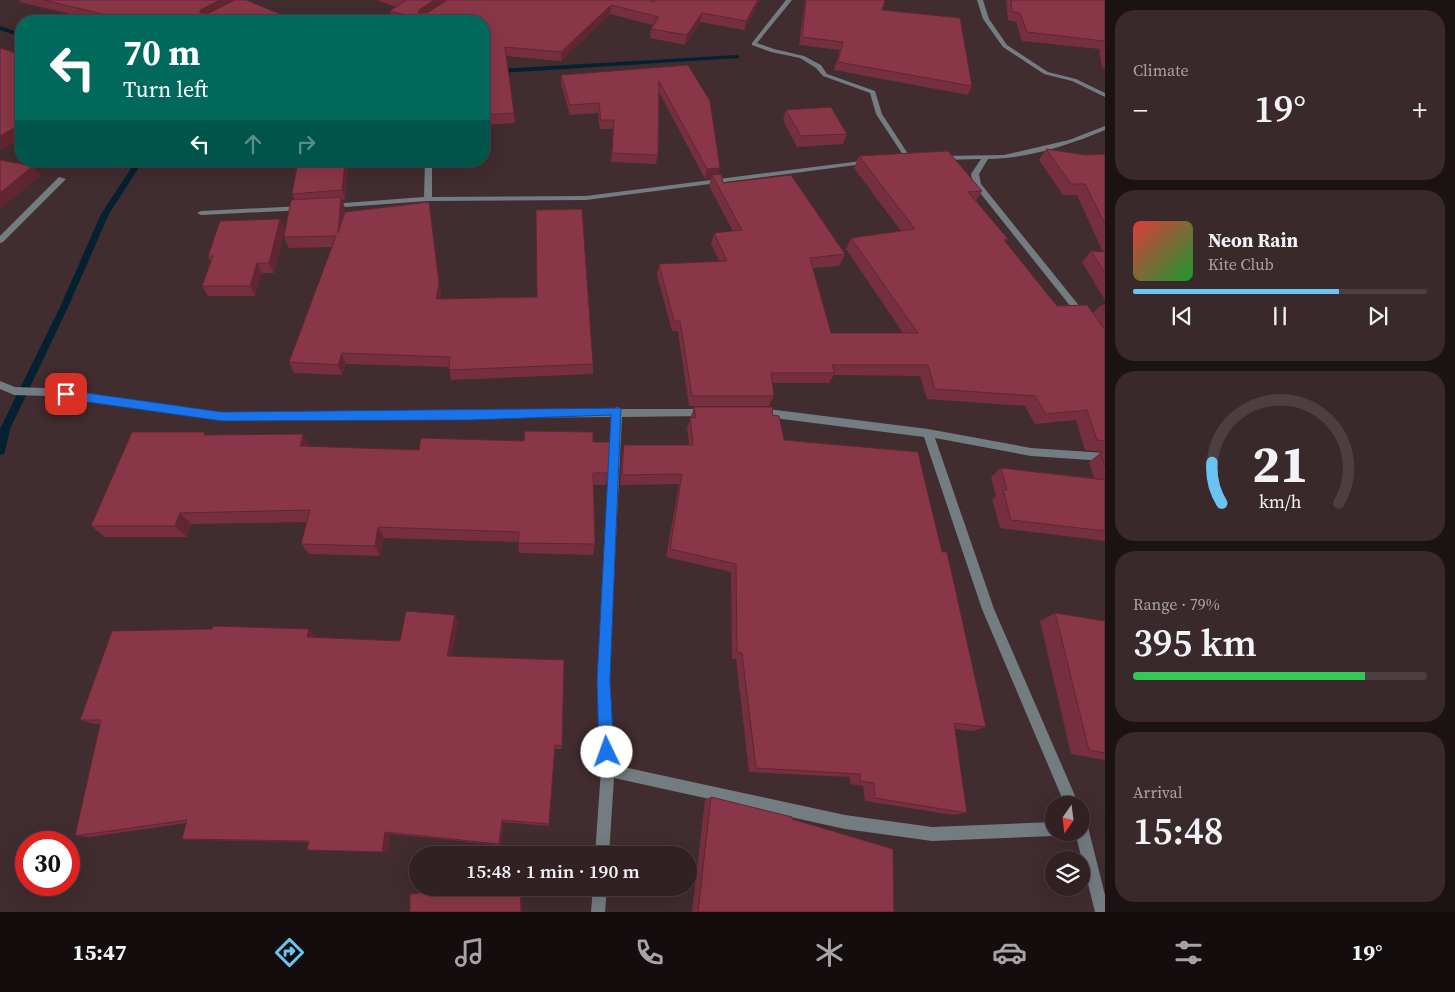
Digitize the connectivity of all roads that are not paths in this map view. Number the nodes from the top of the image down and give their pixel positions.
1 (789, 0) edge
2 (980, 0) edge
3 (1105, 95) edge
4 (1105, 128) edge
5 (907, 157) junction
6 (917, 157) edge
7 (898, 158) edge
8 (927, 158) edge
9 (985, 159) junction
10 (880, 160) edge
11 (429, 167) edge
12 (62, 180) dead end
13 (428, 199) junction
14 (315, 207) edge
15 (324, 207) edge
16 (202, 213) dead end
17 (0, 240) edge
18 (1089, 324) edge
19 (0, 385) edge
20 (617, 411) junction
21 (716, 412) edge
22 (746, 412) edge
23 (928, 433) junction
24 (1105, 457) edge
25 (608, 770) junction
26 (1068, 796) edge
27 (1045, 829) edge
28 (1084, 841) edge
29 (603, 846) edge
30 (599, 896) edge
31 (598, 912) edge
32 (1102, 912) edge

1 - 5 street
2 - 3 street
4 - 9 street
5 - 6 street
5 - 7 street
8 - 9 street
9 - 18 street
10 - 13 street
11 - 13 street
12 - 17 street
13 - 15 street
14 - 16 street
19 - 20 street
20 - 21 street
20 - 25 street
22 - 23 street
23 - 24 street
23 - 26 street
25 - 27 street
25 - 29 street
28 - 32 street
30 - 31 street

